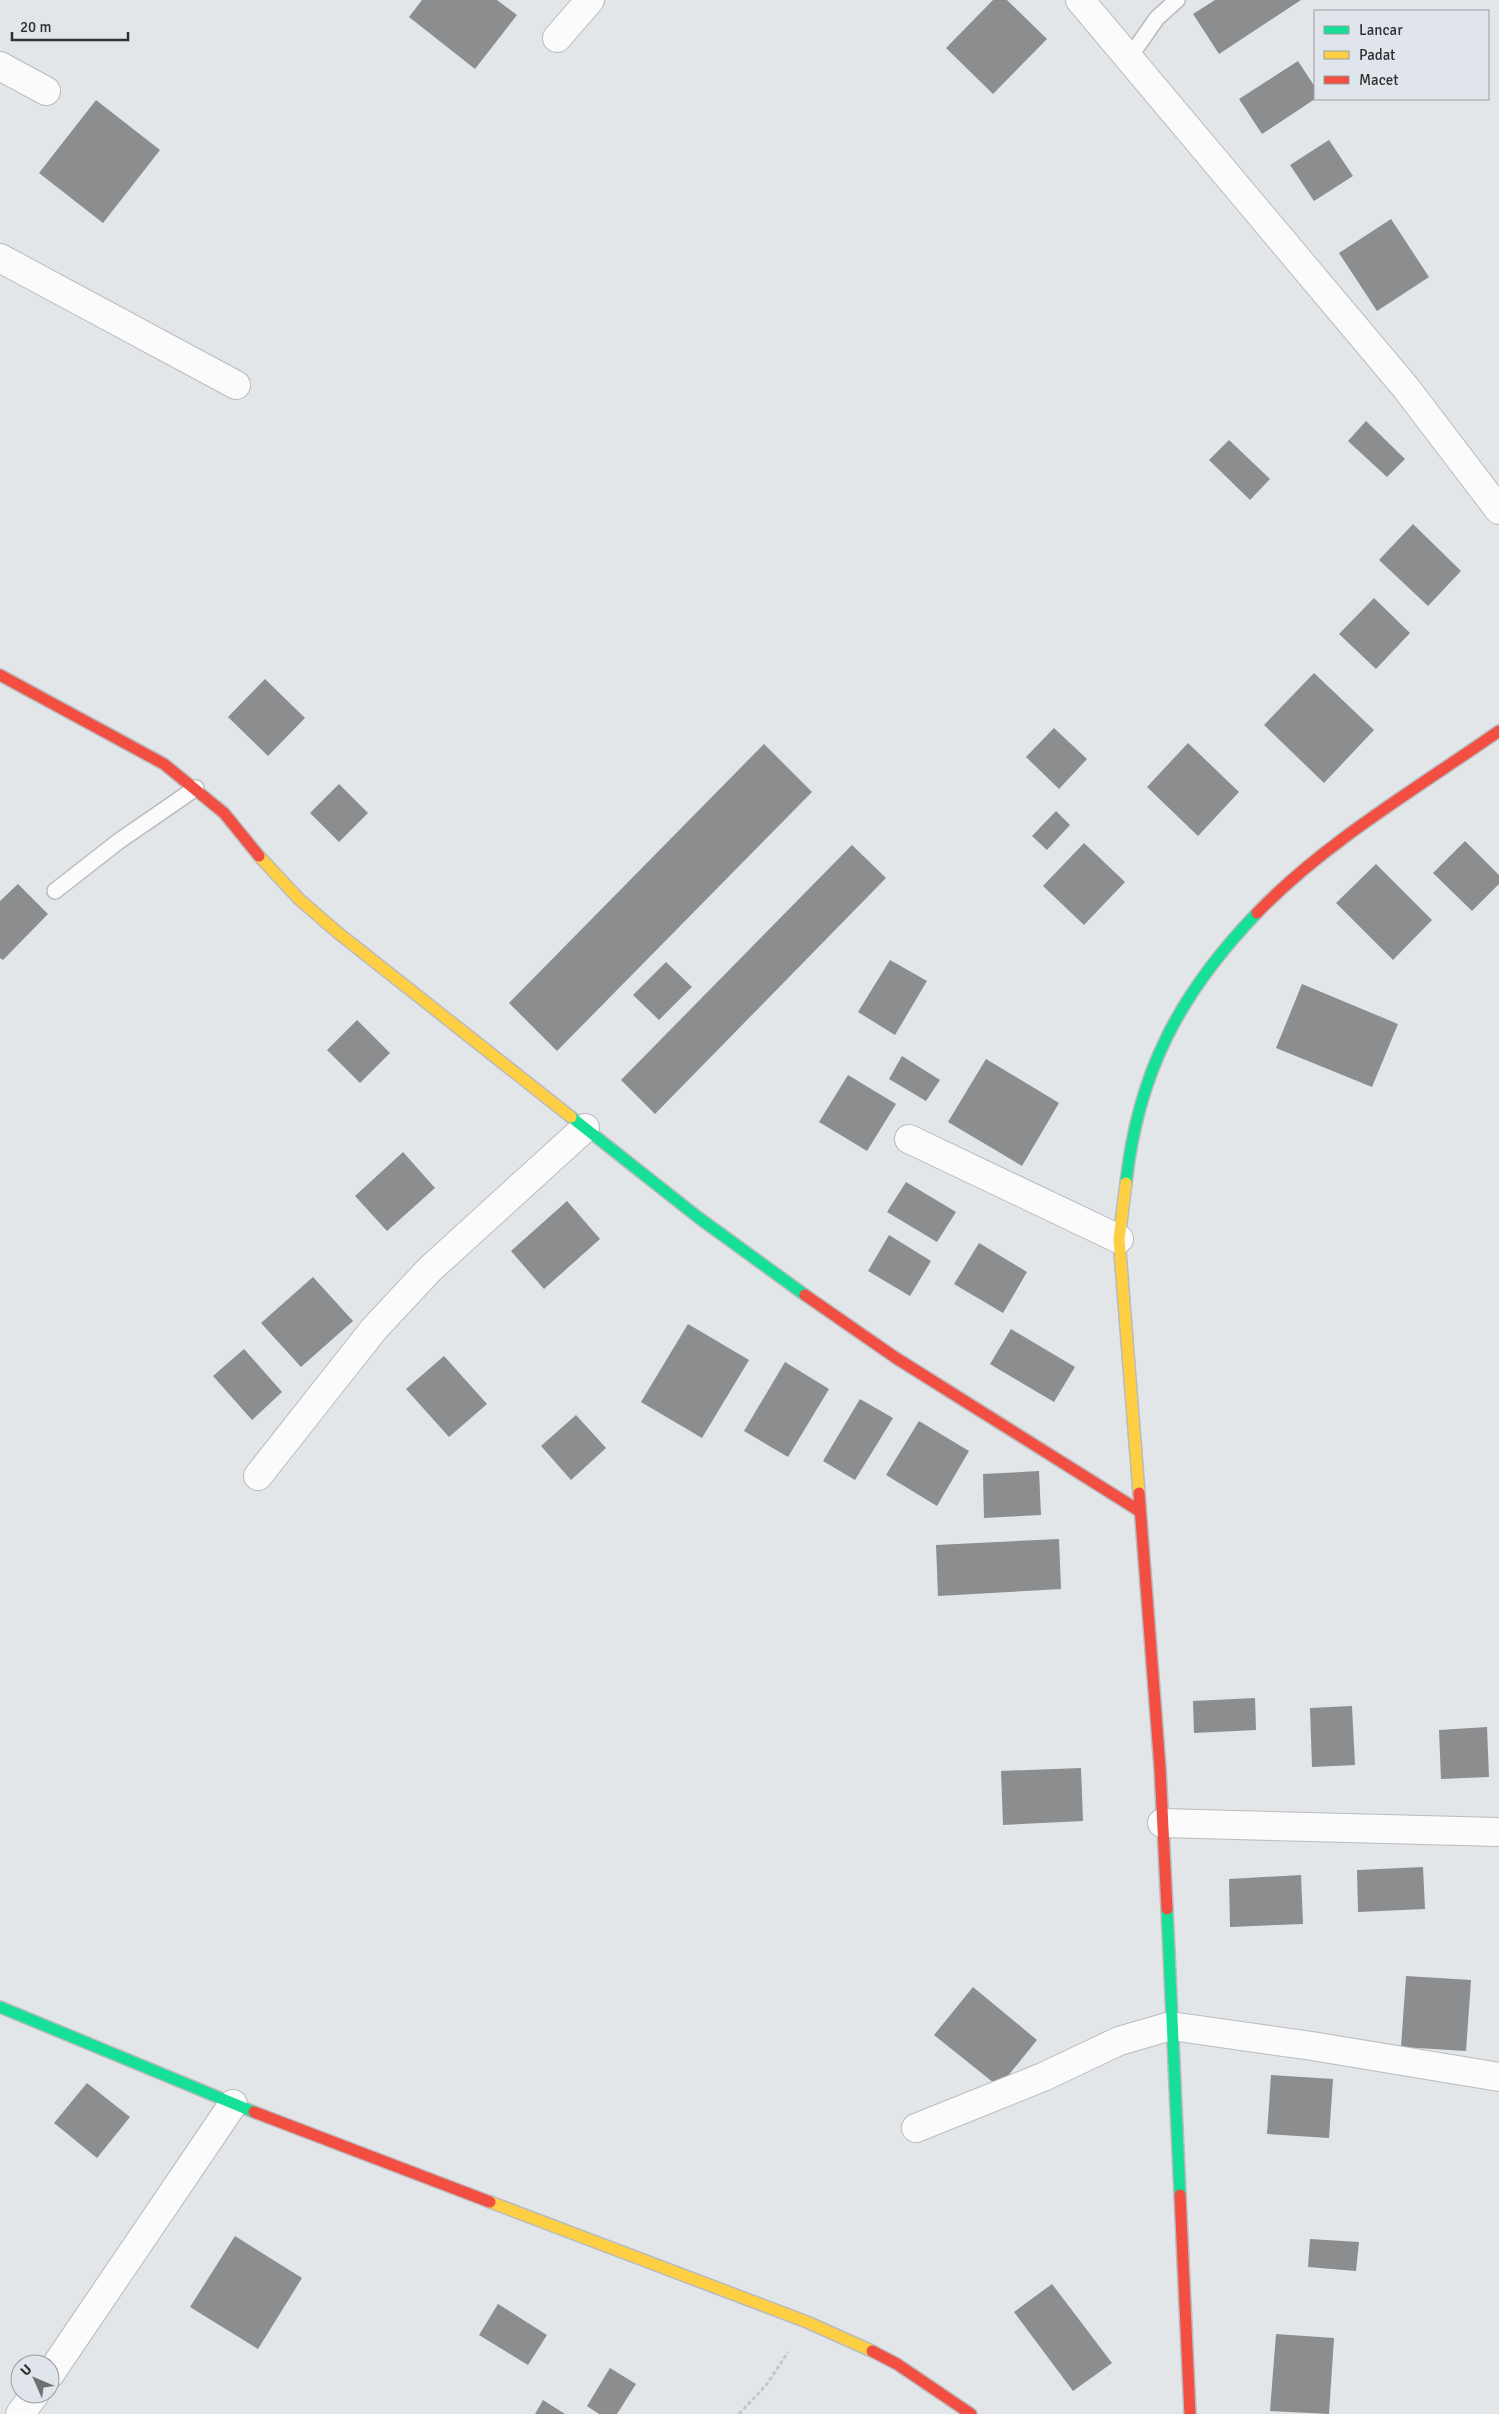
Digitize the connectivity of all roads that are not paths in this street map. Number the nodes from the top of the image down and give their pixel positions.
1 (590, 0) edge
2 (1080, 0) edge
3 (1177, 0) edge
4 (557, 38) dead end
5 (1129, 58) junction
6 (0, 66) edge
7 (46, 91) dead end
8 (0, 258) edge
9 (236, 385) dead end
10 (1499, 510) edge
11 (0, 675) edge
12 (1499, 732) edge
13 (196, 788) junction
14 (55, 890) dead end
15 (585, 1128) junction
16 (909, 1139) dead end
17 (1119, 1239) junction
18 (258, 1476) dead end
19 (1138, 1510) junction
20 (1162, 1823) junction
21 (1499, 1832) edge
22 (0, 2007) edge
23 (1171, 2026) junction
24 (1499, 2077) edge
25 (233, 2104) junction
26 (916, 2128) dead end
27 (60, 2359) edge
28 (971, 2414) edge
29 (1190, 2414) edge

1 - 4 street
2 - 5 street
3 - 5 lane
5 - 10 street
6 - 7 street
8 - 9 street
11 - 13 street
12 - 17 street
13 - 14 lane
13 - 15 street
15 - 18 street
15 - 19 street
16 - 17 street
17 - 19 street
19 - 20 street
20 - 21 street
20 - 23 street
22 - 25 street
23 - 24 street
23 - 26 street
23 - 29 street
25 - 27 street
25 - 28 street

